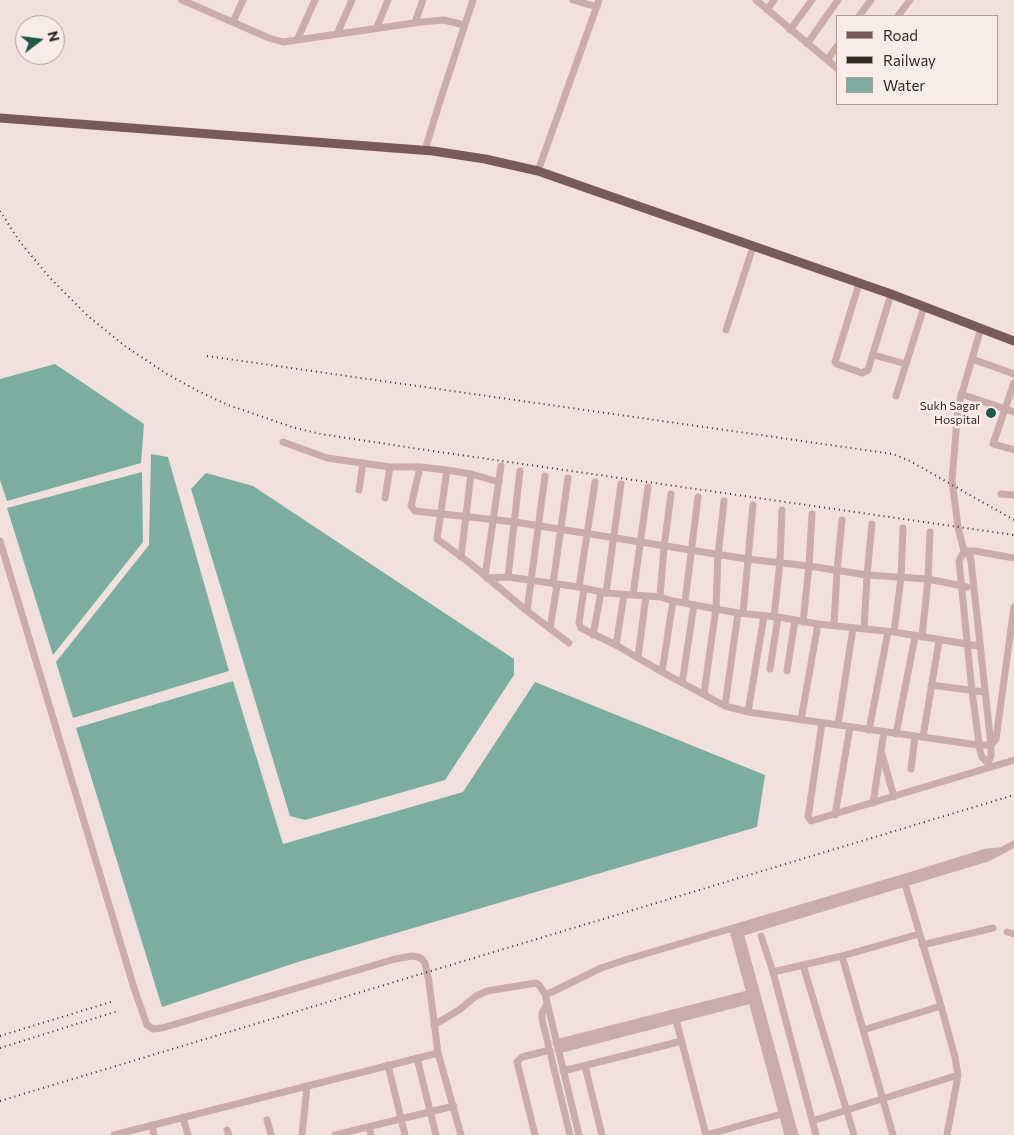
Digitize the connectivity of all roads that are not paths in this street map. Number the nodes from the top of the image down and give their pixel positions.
1 (182, 0) edge
2 (243, 0) edge
3 (315, 0) edge
4 (352, 0) edge
5 (388, 0) edge
6 (423, 0) edge
7 (473, 0) edge
8 (573, 0) edge
9 (756, 0) edge
10 (774, 0) edge
11 (812, 0) edge
12 (838, 0) edge
13 (871, 0) edge
14 (910, 0) edge
15 (598, 4) edge
16 (767, 10) junction
17 (860, 15) edge
18 (899, 15) edge
19 (233, 22) junction
20 (415, 22) junction
21 (464, 26) junction
22 (377, 27) junction
23 (790, 30) junction
24 (336, 34) junction
25 (297, 40) junction
26 (807, 44) junction
27 (836, 47) edge
28 (827, 60) junction
29 (836, 67) edge
30 (0, 118) edge
31 (425, 150) junction
32 (538, 171) junction
33 (753, 247) junction
34 (859, 284) junction
35 (891, 294) junction
36 (924, 307) junction
37 (981, 328) junction
38 (726, 330) dead end
39 (1014, 340) edge
40 (874, 355) junction
41 (972, 359) junction
42 (906, 364) junction
43 (1014, 374) edge
44 (1014, 383) edge
45 (961, 394) junction
46 (896, 396) dead end
47 (1005, 409) junction
48 (1014, 412) edge
49 (283, 442) dead end
50 (1014, 450) edge
51 (363, 463) junction
52 (501, 466) dead end
53 (390, 467) junction
54 (420, 467) junction
55 (447, 470) junction
56 (520, 471) dead end
57 (472, 474) junction
58 (545, 476) dead end
59 (568, 478) dead end
60 (499, 482) junction
61 (595, 482) dead end
62 (622, 484) dead end
63 (648, 487) dead end
64 (359, 490) dead end
65 (671, 494) dead end
66 (1001, 494) dead end
67 (1014, 496) edge
68 (698, 497) dead end
69 (385, 498) dead end
70 (724, 501) dead end
71 (753, 505) dead end
72 (782, 510) dead end
73 (440, 513) junction
74 (812, 514) dead end
75 (466, 516) junction
76 (493, 519) junction
77 (842, 520) dead end
78 (515, 522) junction
79 (872, 524) dead end
80 (537, 526) junction
81 (903, 528) dead end
82 (561, 529) junction
83 (930, 532) dead end
84 (588, 534) junction
85 (614, 537) junction
86 (0, 541) edge
87 (640, 542) junction
88 (664, 547) junction
89 (691, 551) junction
90 (964, 551) junction
91 (718, 555) junction
92 (461, 557) junction
93 (1014, 558) edge
94 (747, 559) junction
95 (780, 562) junction
96 (810, 566) junction
97 (836, 571) junction
98 (867, 575) junction
99 (486, 577) junction
100 (508, 577) junction
101 (901, 578) junction
102 (928, 579) junction
103 (530, 581) junction
104 (555, 585) junction
105 (962, 586) junction
106 (582, 588) junction
107 (974, 588) junction
108 (604, 593) junction
109 (624, 595) junction
110 (633, 595) junction
111 (646, 596) junction
112 (660, 597) junction
113 (673, 601) junction
114 (685, 602) junction
115 (694, 605) junction
116 (1014, 607) edge
117 (716, 608) junction
118 (527, 611) junction
119 (740, 613) junction
120 (764, 616) junction
121 (776, 617) junction
122 (795, 620) junction
123 (803, 622) junction
124 (818, 624) junction
125 (834, 625) junction
126 (853, 628) junction
127 (550, 629) junction
128 (864, 629) junction
129 (891, 632) junction
130 (593, 635) junction
131 (918, 637) junction
132 (939, 640) junction
133 (569, 643) dead end
134 (616, 645) junction
135 (968, 646) junction
136 (980, 646) junction
137 (638, 657) junction
138 (770, 669) dead end
139 (787, 671) dead end
140 (662, 672) junction
141 (682, 682) junction
142 (930, 684) junction
143 (972, 691) junction
144 (984, 692) junction
145 (704, 694) junction
146 (725, 706) junction
147 (748, 712) junction
148 (801, 720) junction
149 (822, 723) junction
150 (838, 725) junction
151 (850, 727) junction
152 (868, 730) junction
153 (884, 732) junction
154 (896, 734) junction
155 (919, 737) junction
156 (978, 745) junction
157 (991, 745) junction
158 (881, 750) junction
159 (1014, 760) edge
160 (911, 769) dead end
161 (894, 797) junction
162 (873, 803) junction
163 (835, 815) junction
164 (1014, 844) edge
165 (999, 851) junction
166 (905, 884) junction
167 (993, 928) dead end
168 (736, 930) junction
169 (919, 934) junction
170 (761, 936) dead end
171 (922, 945) junction
172 (842, 956) junction
173 (803, 964) junction
174 (773, 972) junction
175 (544, 994) junction
176 (754, 996) junction
177 (547, 1004) junction
178 (941, 1006) junction
179 (676, 1016) junction
180 (434, 1025) junction
181 (863, 1030) junction
182 (682, 1041) junction
183 (557, 1047) junction
184 (550, 1050) junction
185 (438, 1053) junction
186 (417, 1058) junction
187 (388, 1065) junction
188 (585, 1066) junction
189 (563, 1072) junction
190 (958, 1075) junction
191 (307, 1086) junction
192 (883, 1100) junction
193 (454, 1106) junction
194 (847, 1111) junction
195 (430, 1112) junction
196 (785, 1113) junction
197 (184, 1117) junction
198 (401, 1119) junction
199 (267, 1120) dead end
200 (812, 1121) junction
201 (152, 1125) junction
202 (369, 1127) junction
203 (345, 1134) edge
204 (114, 1135) edge
205 (154, 1135) edge
206 (188, 1135) edge
207 (271, 1135) edge
208 (302, 1135) edge
209 (335, 1135) edge
210 (371, 1135) edge
211 (405, 1135) edge
212 (436, 1135) edge
213 (461, 1135) edge
214 (535, 1135) edge
215 (570, 1135) edge
216 (579, 1135) edge
217 (602, 1135) edge
218 (706, 1135) edge
219 (788, 1135) edge
220 (795, 1135) edge
221 (816, 1135) edge
222 (854, 1135) edge
223 (892, 1135) edge
224 (947, 1135) edge

1 - 19 street
2 - 19 street
3 - 25 street
4 - 24 street
5 - 22 street
6 - 20 street
7 - 21 street
8 - 15 street
9 - 16 street
10 - 16 street
11 - 23 street
12 - 26 street
13 - 17 street
14 - 18 street
15 - 32 street
16 - 23 street
19 - 25 street
20 - 21 street
20 - 22 street
21 - 31 street
22 - 24 street
23 - 26 street
24 - 25 street
26 - 28 street
27 - 28 street
28 - 29 street
30 - 31 main road
31 - 32 main road
32 - 33 main road
33 - 34 main road
33 - 38 street
34 - 35 main road
34 - 40 street
35 - 36 main road
35 - 40 street
36 - 37 main road
36 - 42 street
37 - 39 main road
37 - 41 street
40 - 42 street
41 - 43 street
41 - 45 street
42 - 46 street
44 - 47 street
45 - 47 street
45 - 90 street
47 - 48 street
47 - 50 street
49 - 51 street
51 - 53 street
51 - 64 street
52 - 60 street
53 - 54 street
53 - 69 street
54 - 55 street
54 - 73 street
55 - 57 street
55 - 73 street
56 - 78 street
57 - 60 street
57 - 75 street
58 - 80 street
59 - 82 street
60 - 76 street
61 - 84 street
62 - 85 street
63 - 87 street
65 - 88 street
66 - 67 street
68 - 89 street
70 - 91 street
71 - 94 street
72 - 95 street
73 - 75 street
73 - 92 street
74 - 96 street
75 - 76 street
75 - 92 street
76 - 78 street
76 - 99 street
77 - 97 street
78 - 80 street
78 - 100 street
79 - 98 street
80 - 82 street
80 - 103 street
81 - 101 street
82 - 84 street
82 - 104 street
83 - 102 street
84 - 85 street
84 - 106 street
85 - 87 street
85 - 108 street
86 - 180 street
87 - 88 street
87 - 110 street
88 - 89 street
88 - 112 street
89 - 91 street
89 - 114 street
90 - 93 street
90 - 105 street
90 - 107 street
91 - 94 street
91 - 117 street
92 - 99 street
94 - 95 street
94 - 119 street
95 - 96 street
95 - 121 street
96 - 97 street
96 - 123 street
97 - 98 street
97 - 125 street
98 - 101 street
98 - 128 street
99 - 100 street
99 - 118 street
100 - 103 street
101 - 102 street
101 - 129 street
102 - 105 street
102 - 131 street
103 - 104 street
103 - 118 street
104 - 106 street
104 - 127 street
105 - 107 street
105 - 135 street
106 - 108 street
106 - 130 street
107 - 136 street
108 - 109 street
108 - 130 street
109 - 110 street
109 - 134 street
110 - 111 street
111 - 112 street
111 - 137 street
112 - 113 street
113 - 114 street
113 - 140 street
114 - 115 street
115 - 117 street
115 - 141 street
116 - 157 street
117 - 119 street
117 - 145 street
118 - 127 street
119 - 120 street
119 - 146 street
120 - 121 street
120 - 147 street
121 - 122 street
121 - 138 street
122 - 123 street
122 - 139 street
123 - 124 street
124 - 125 street
124 - 148 street
125 - 126 street
126 - 128 street
126 - 150 street
127 - 133 street
128 - 129 street
129 - 131 street
129 - 152 street
130 - 134 street
131 - 132 street
131 - 154 street
132 - 135 street
132 - 142 street
134 - 137 street
135 - 136 street
135 - 143 street
136 - 144 street
137 - 140 street
140 - 141 street
141 - 145 street
142 - 143 street
142 - 155 street
143 - 144 street
143 - 156 street
144 - 157 street
145 - 146 street
146 - 147 street
147 - 148 street
148 - 149 street
149 - 150 street
149 - 163 street
150 - 151 street
151 - 152 street
151 - 163 street
152 - 153 street
153 - 154 street
153 - 158 street
154 - 155 street
155 - 156 street
155 - 160 street
156 - 157 street
156 - 157 street
158 - 161 street
158 - 162 street
159 - 161 street
161 - 162 street
162 - 163 street
164 - 165 street
165 - 166 street
165 - 168 street
166 - 168 street
166 - 169 street
167 - 171 street
168 - 175 street
168 - 176 street
169 - 171 street
169 - 172 street
170 - 174 street
171 - 178 street
172 - 173 street
172 - 181 street
173 - 174 street
173 - 194 street
174 - 200 street
175 - 177 street
175 - 180 street
176 - 179 street
176 - 196 street
177 - 183 street
177 - 184 street
178 - 181 street
178 - 190 street
179 - 182 street
179 - 183 street
180 - 185 street
181 - 192 street
182 - 188 street
182 - 218 street
183 - 189 street
184 - 214 street
184 - 215 street
185 - 186 street
185 - 193 street
186 - 187 street
186 - 195 street
187 - 191 street
187 - 198 street
188 - 189 street
188 - 217 street
189 - 216 street
190 - 192 street
190 - 224 street
191 - 197 street
191 - 208 street
192 - 194 street
192 - 223 street
193 - 195 street
193 - 213 street
194 - 200 street
194 - 222 street
195 - 198 street
195 - 212 street
196 - 218 street
196 - 219 street
196 - 220 street
197 - 201 street
197 - 206 street
198 - 202 street
198 - 211 street
199 - 207 street
200 - 221 street
201 - 204 street
201 - 205 street
202 - 203 street
202 - 210 street
203 - 209 street

